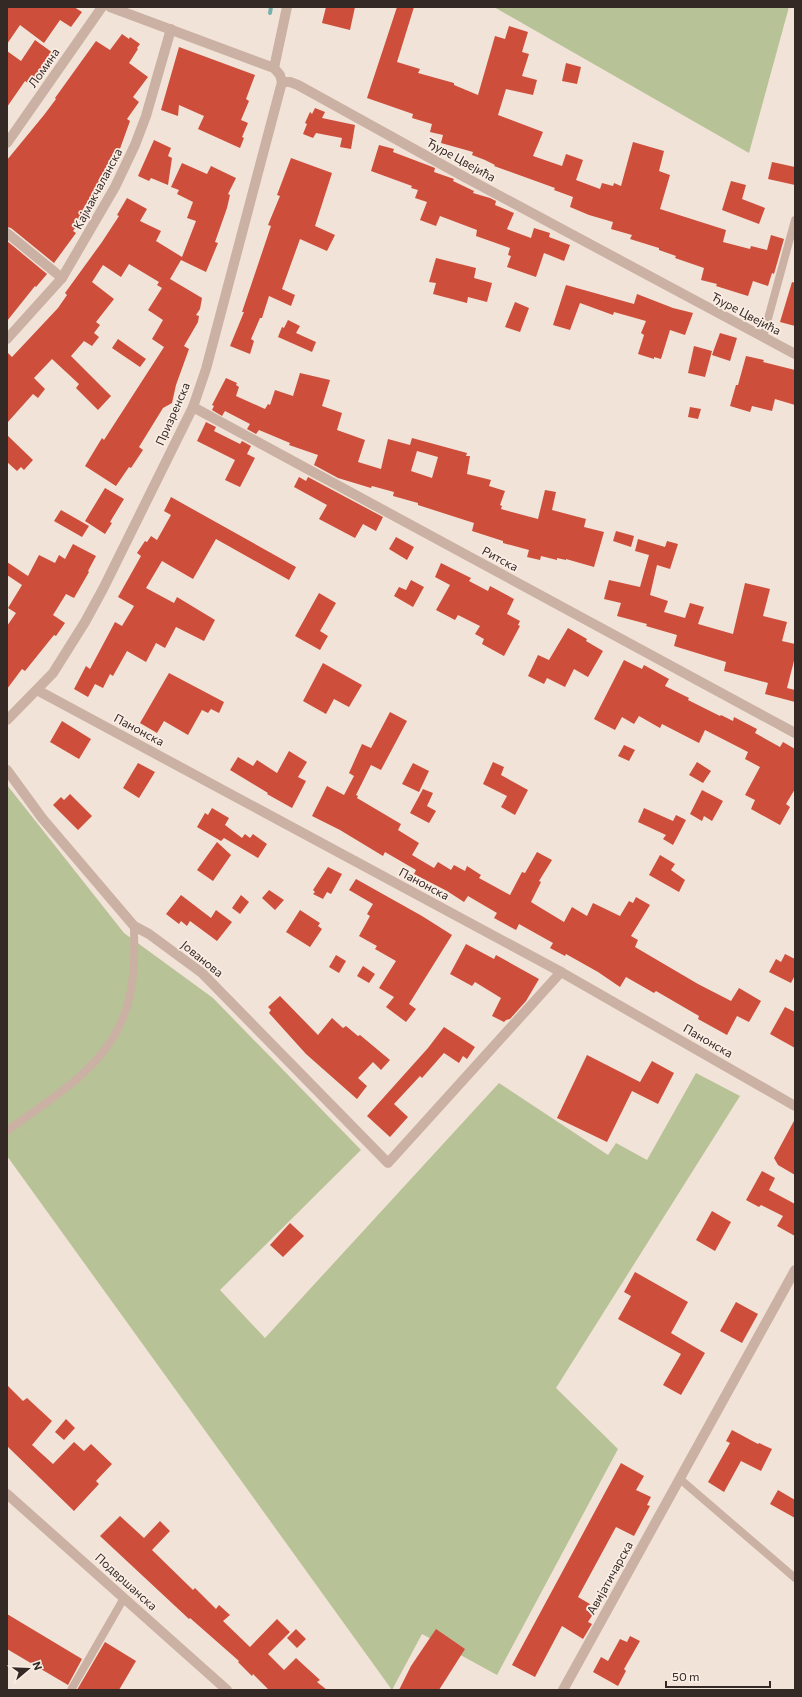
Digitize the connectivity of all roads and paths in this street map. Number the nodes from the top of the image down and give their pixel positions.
1 (102, 7) edge
2 (110, 7) edge
3 (287, 7) edge
4 (171, 29) junction
5 (274, 68) junction
6 (282, 82) junction
7 (7, 143) edge
8 (795, 220) edge
9 (7, 233) edge
10 (62, 278) junction
11 (763, 338) junction
12 (7, 339) edge
13 (795, 354) edge
14 (193, 407) junction
15 (37, 690) junction
16 (7, 720) edge
17 (795, 733) edge
18 (7, 770) edge
19 (134, 926) junction
20 (561, 972) junction
21 (795, 1106) edge
22 (7, 1131) edge
23 (795, 1270) edge
24 (680, 1479) junction
25 (7, 1494) edge
26 (795, 1578) edge
27 (124, 1598) junction
28 (71, 1690) edge
29 (227, 1690) edge
30 (563, 1690) edge

1 - 7 street, Ломина
2 - 4 street
3 - 5 street
4 - 5 street
4 - 10 street, Кајмакчаланска
5 - 6 street
6 - 11 street, Ђуре Цвејића
6 - 14 street, Призренска
8 - 11 lane
9 - 10 street
10 - 12 street, Кајмакчаланска
11 - 13 street, Ђуре Цвејића
14 - 15 street, Призренска
14 - 17 street, Ритска
15 - 16 street, Призренска
15 - 20 street, Панонска
18 - 19 street, Јованова
19 - 20 street, Јованова
19 - 22 lane
20 - 21 street, Панонска
23 - 24 street, Авијатичарска
24 - 26 lane
24 - 30 street, Авијатичарска
25 - 27 street, Подвршанска
27 - 28 lane
27 - 29 street, Подвршанска

